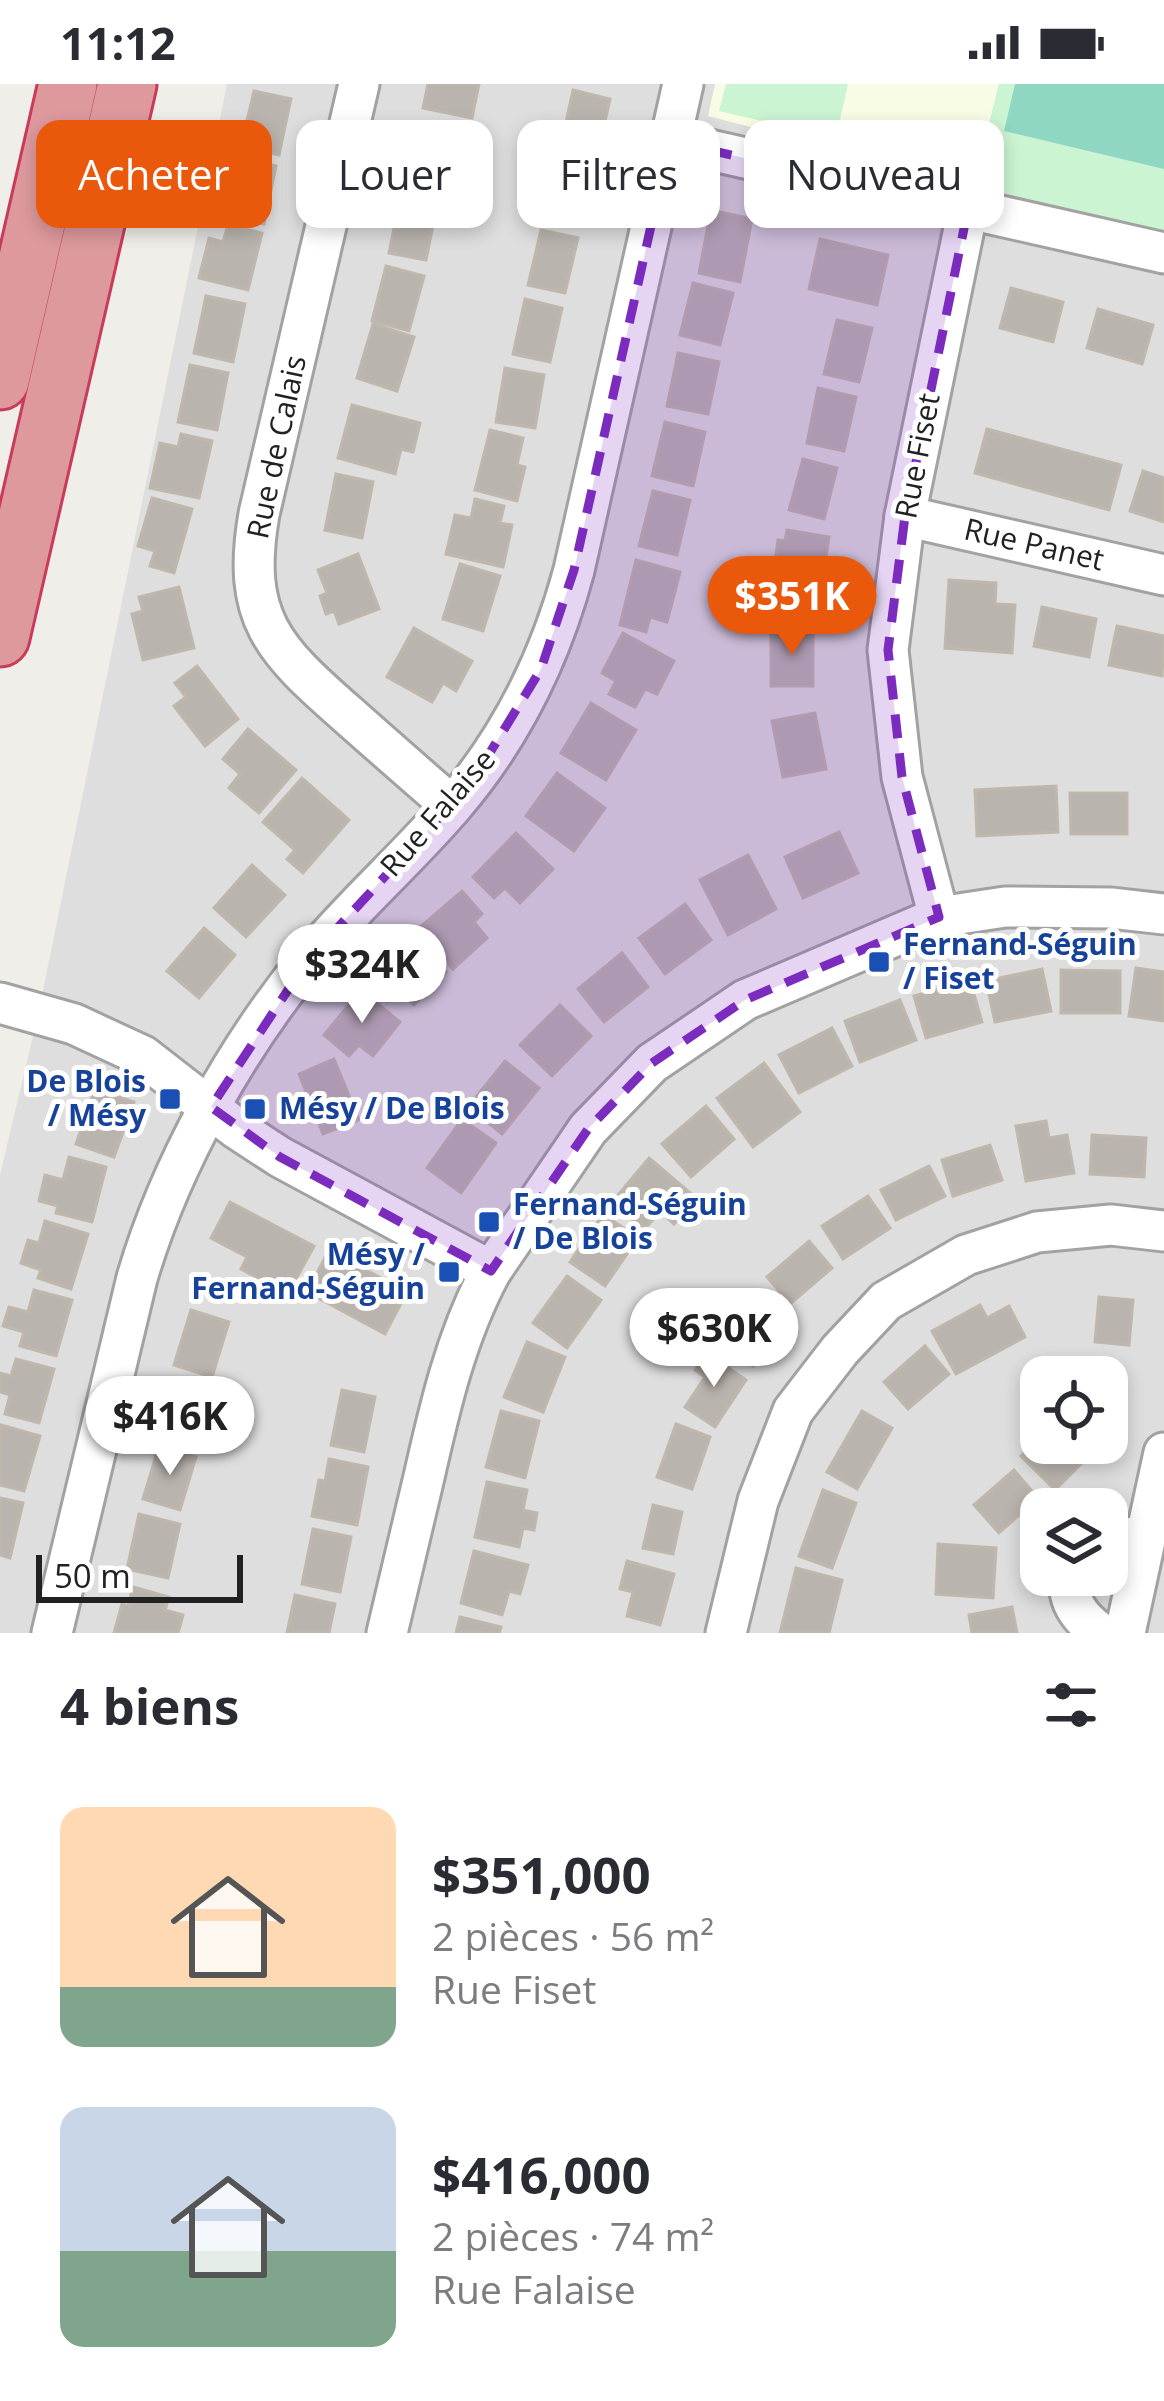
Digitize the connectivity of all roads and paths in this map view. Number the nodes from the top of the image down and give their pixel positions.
1 (68, 84) edge
2 (128, 84) edge
3 (359, 84) edge
4 (683, 84) edge
5 (675, 120) edge
6 (1004, 217) edge
7 (650, 228) edge
8 (964, 228) edge
9 (1164, 253) edge
10 (0, 380) edge
11 (905, 516) junction
12 (1164, 575) edge
13 (0, 637) edge
14 (452, 806) junction
15 (1164, 914) edge
16 (939, 917) junction
17 (0, 1003) edge
18 (211, 1107) junction
19 (1164, 1232) edge
20 (491, 1271) junction
21 (1164, 1453) edge
22 (1147, 1534) junction
23 (1128, 1538) edge
24 (1071, 1596) edge
25 (52, 1633) edge
26 (387, 1633) edge
27 (726, 1633) edge
28 (1100, 1633) edge
29 (1125, 1633) edge

1 - 10 highway
2 - 13 highway
3 - 14 street, Rue de Calais
4 - 5 street, Rue Falaise
6 - 9 street
7 - 14 street, Rue Falaise
8 - 11 street, Rue Fiset
11 - 12 street, Rue Panet
11 - 16 street, Rue Fiset
14 - 18 street, Rue Falaise
15 - 16 street
16 - 20 street
17 - 18 street
18 - 20 street
18 - 25 street, Rue Falaise
19 - 27 street
20 - 26 street
21 - 22 street
22 - 23 street
22 - 29 street
24 - 28 street

